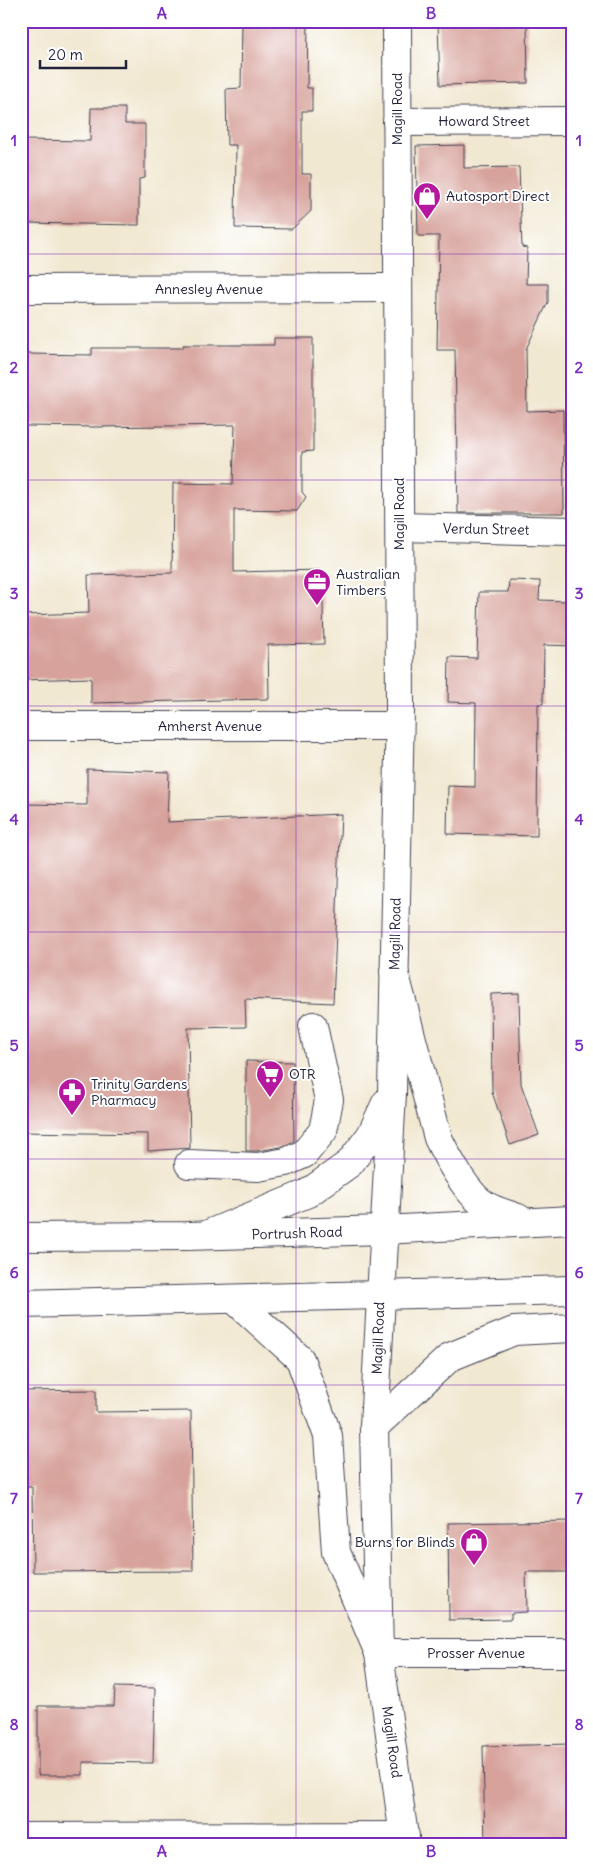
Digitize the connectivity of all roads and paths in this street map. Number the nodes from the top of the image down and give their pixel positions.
1 (397, 21) edge
2 (572, 120) edge
3 (397, 122) junction
4 (397, 288) junction
5 (21, 289) edge
6 (400, 528) junction
7 (572, 530) edge
8 (21, 726) edge
9 (399, 726) junction
10 (394, 971) junction
11 (313, 1026) dead end
12 (392, 1093) junction
13 (189, 1164) dead end
14 (572, 1220) edge
15 (527, 1221) junction
16 (384, 1230) junction
17 (206, 1235) junction
18 (21, 1237) edge
19 (572, 1290) edge
20 (380, 1296) junction
21 (235, 1300) junction
22 (21, 1304) edge
23 (572, 1328) edge
24 (374, 1427) junction
25 (379, 1652) junction
26 (572, 1653) edge
27 (21, 1837) edge
28 (405, 1840) edge

1 - 3 main road, Magill Road
2 - 3 main road, Howard Street
3 - 4 main road, Magill Road
4 - 5 main road, Annesley Avenue
4 - 6 main road, Magill Road
6 - 7 main road, Verdun Street
6 - 9 main road, Magill Road
8 - 9 main road, Amherst Avenue
9 - 10 main road, Magill Road
10 - 12 main road, Magill Road
10 - 15 main road
11 - 13 main road
12 - 16 main road, Magill Road
12 - 17 main road
14 - 15 main road, Portrush Road
15 - 16 main road, Portrush Road
16 - 17 main road, Portrush Road
16 - 20 main road, Magill Road
17 - 18 main road, Portrush Road
19 - 20 main road
20 - 21 main road
20 - 24 main road, Magill Road
21 - 22 main road
21 - 25 main road
23 - 24 main road
24 - 25 main road, Magill Road
25 - 26 main road, Prosser Avenue
25 - 28 main road, Magill Road
27 - 28 main road

